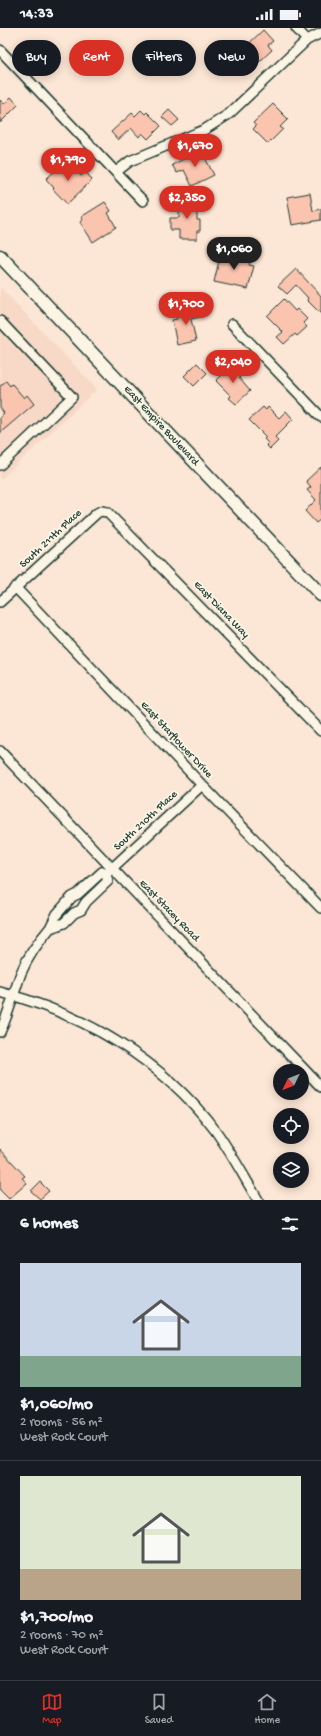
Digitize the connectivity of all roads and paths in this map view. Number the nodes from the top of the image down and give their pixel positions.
1 (296, 28) edge
2 (321, 33) edge
3 (307, 40) junction
4 (2, 54) edge
5 (116, 172) junction
6 (143, 201) dead end
7 (0, 256) edge
8 (0, 321) edge
9 (232, 324) dead end
10 (321, 417) edge
11 (0, 465) edge
12 (101, 511) joint
13 (16, 587) junction
14 (321, 595) edge
15 (0, 602) edge
16 (321, 730) edge
17 (0, 751) edge
18 (202, 785) junction
19 (109, 872) junction
20 (78, 894) junction
21 (86, 902) junction
22 (321, 908) edge
23 (50, 928) junction
24 (0, 992) edge
25 (14, 996) junction
26 (0, 1032) edge
27 (321, 1086) edge
28 (258, 1200) edge

1 - 3 street
2 - 3 street
3 - 5 street
4 - 5 street
5 - 6 street
7 - 14 street, East Empire Boulevard
8 - 11 street
9 - 10 street
12 - 13 street, South 211th Place
12 - 16 street, East Diana Way
13 - 15 street, South 211th Place
13 - 18 street, East Starflower Drive
17 - 19 street, East Stacey Road
18 - 19 street, South 210th Place
18 - 22 street, East Starflower Drive
19 - 20 street, South 210th Place
19 - 21 street, South 210th Place
19 - 27 street, East Stacey Road
20 - 21 street
20 - 23 street, South 210th Place
21 - 23 street, South 210th Place
23 - 25 street, South 210th Place
24 - 25 street
25 - 26 street, South 210th Place
25 - 28 street

